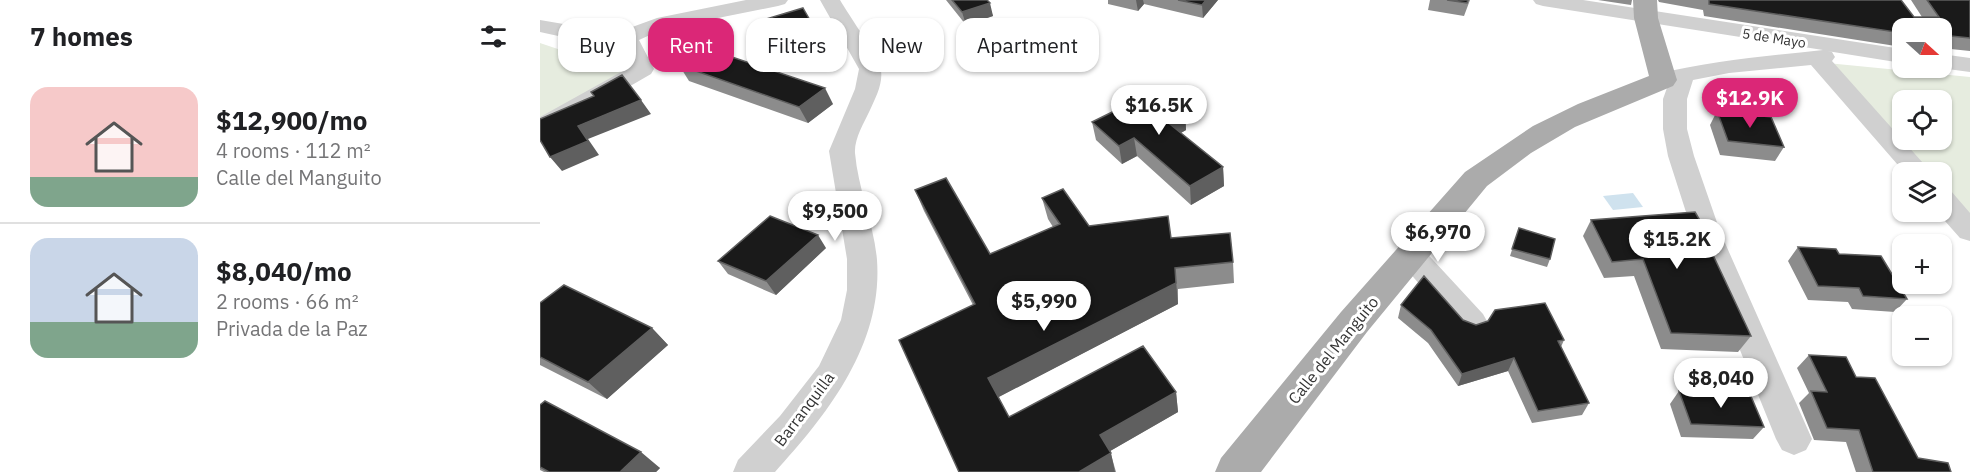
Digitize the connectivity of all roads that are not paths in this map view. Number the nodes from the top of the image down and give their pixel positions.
1 (778, 0) edge
2 (831, 0) edge
3 (1543, 0) edge
4 (752, 3) edge
5 (1646, 9) edge
6 (540, 26) edge
7 (558, 30) edge
8 (636, 33) edge
9 (636, 55) edge
10 (1892, 56) edge
11 (1892, 56) edge
12 (1816, 57) junction
13 (1952, 63) edge
14 (1970, 65) edge
15 (1673, 77) junction
16 (540, 127) edge
17 (1909, 162) edge
18 (1952, 211) edge
19 (1970, 231) edge
20 (1411, 255) junction
21 (1472, 323) edge
22 (1794, 439) dead end
23 (752, 472) edge
24 (1236, 472) edge

1 - 4 street
2 - 23 street, Barranquilla
3 - 5 street, 5 de Mayo
4 - 8 street
5 - 10 street, 5 de Mayo
5 - 15 main road
6 - 7 street
9 - 16 street
11 - 12 street, Calle del Manguito
12 - 15 street, Calle del Manguito
12 - 17 street
13 - 14 street
15 - 20 main road, Calle del Manguito
15 - 22 street
18 - 19 street
20 - 21 street
20 - 24 main road, Calle del Manguito

